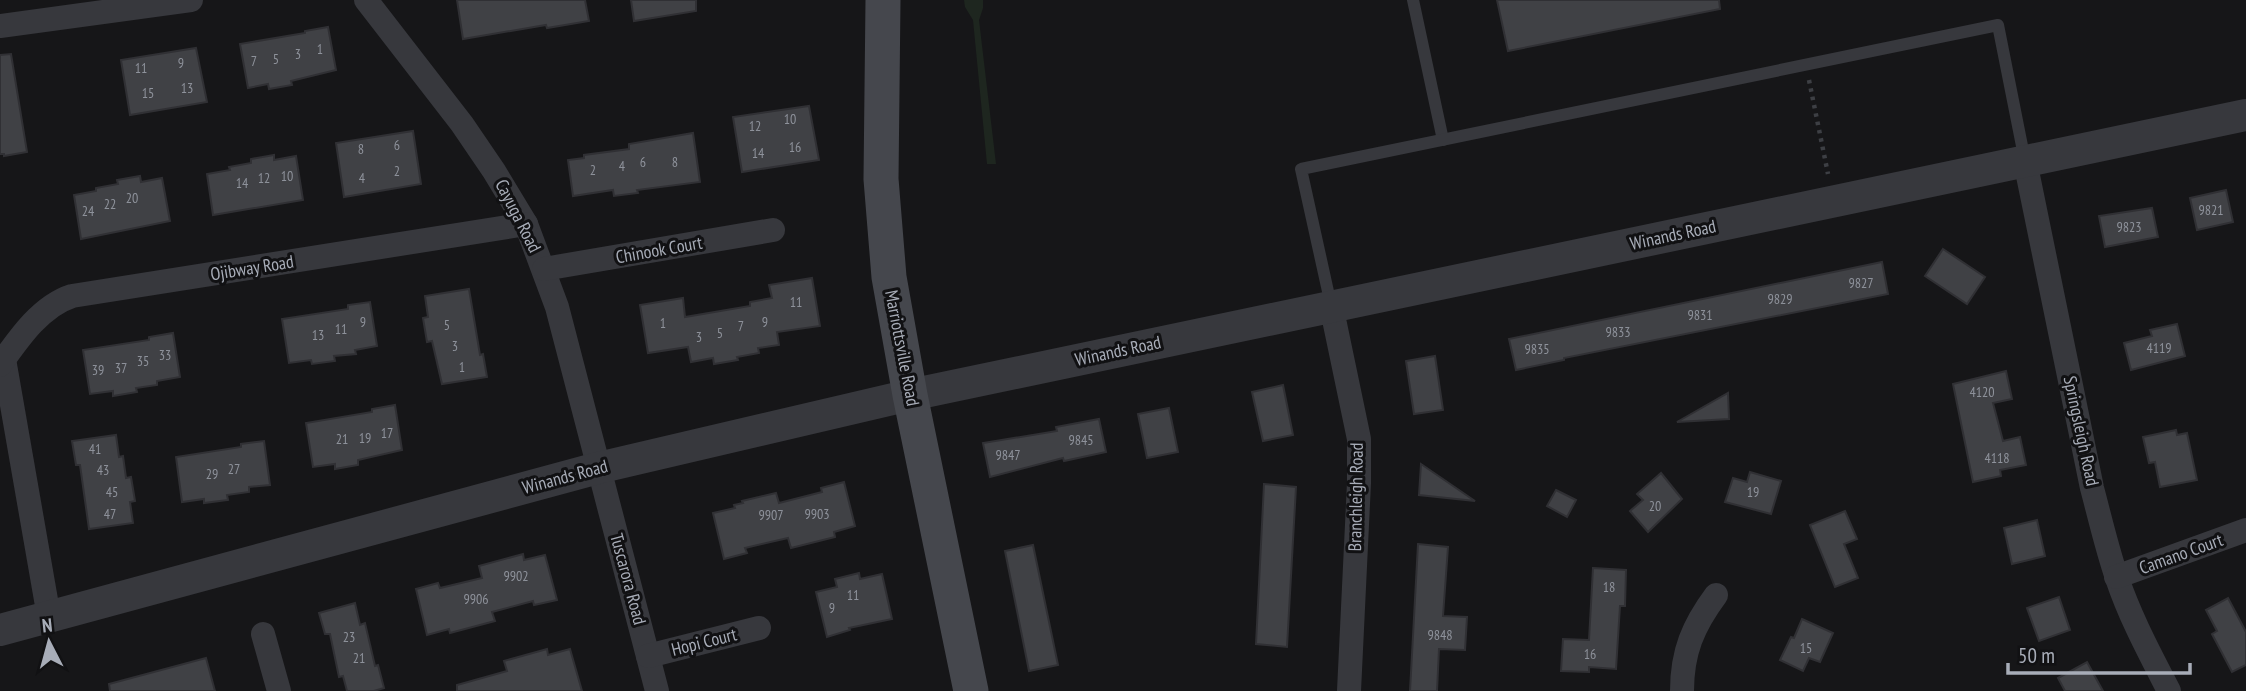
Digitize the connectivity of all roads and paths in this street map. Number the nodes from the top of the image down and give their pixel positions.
1 (191, 0) edge
2 (366, 0) edge
3 (883, 0) edge
4 (1413, 0) edge
5 (0, 26) edge
6 (1806, 64) junction
7 (2246, 115) edge
8 (1443, 140) junction
9 (2025, 161) junction
10 (1833, 203) junction
11 (526, 223) junction
12 (773, 230) dead end
13 (544, 269) junction
14 (1331, 305) junction
15 (2, 362) edge
16 (910, 395) junction
17 (598, 468) junction
18 (2246, 530) edge
19 (2116, 577) junction
20 (1716, 595) dead end
21 (49, 617) junction
22 (759, 628) dead end
23 (0, 630) edge
24 (264, 634) dead end
25 (648, 656) junction
26 (279, 691) edge
27 (657, 691) edge
28 (971, 691) edge
29 (1349, 691) edge
30 (1682, 691) edge
31 (2169, 691) edge

1 - 5 street
2 - 11 street, Cayuga Road
3 - 16 main road, Marriottsville Road
4 - 8 lane
6 - 8 lane
6 - 9 lane
6 - 10 path
7 - 9 street, Winands Road
8 - 14 lane
9 - 10 street, Winands Road
9 - 19 street, Springsleigh Road
10 - 14 street, Winands Road
11 - 13 street, Cayuga Road
11 - 15 street, Ojibway Road
12 - 13 street, Chinook Court
13 - 17 street, Cayuga Road
14 - 16 street, Winands Road
14 - 29 street, Branchleigh Road
15 - 21 street, Ojibway Road
16 - 17 street, Winands Road
16 - 28 main road, Marriottsville Road
17 - 21 street, Winands Road
17 - 25 street, Tuscarora Road
18 - 19 street, Camano Court
19 - 31 street, Springsleigh Road
20 - 30 street
21 - 23 street, Winands Road
22 - 25 street, Hopi Court
24 - 26 street
25 - 27 street, Tuscarora Road

